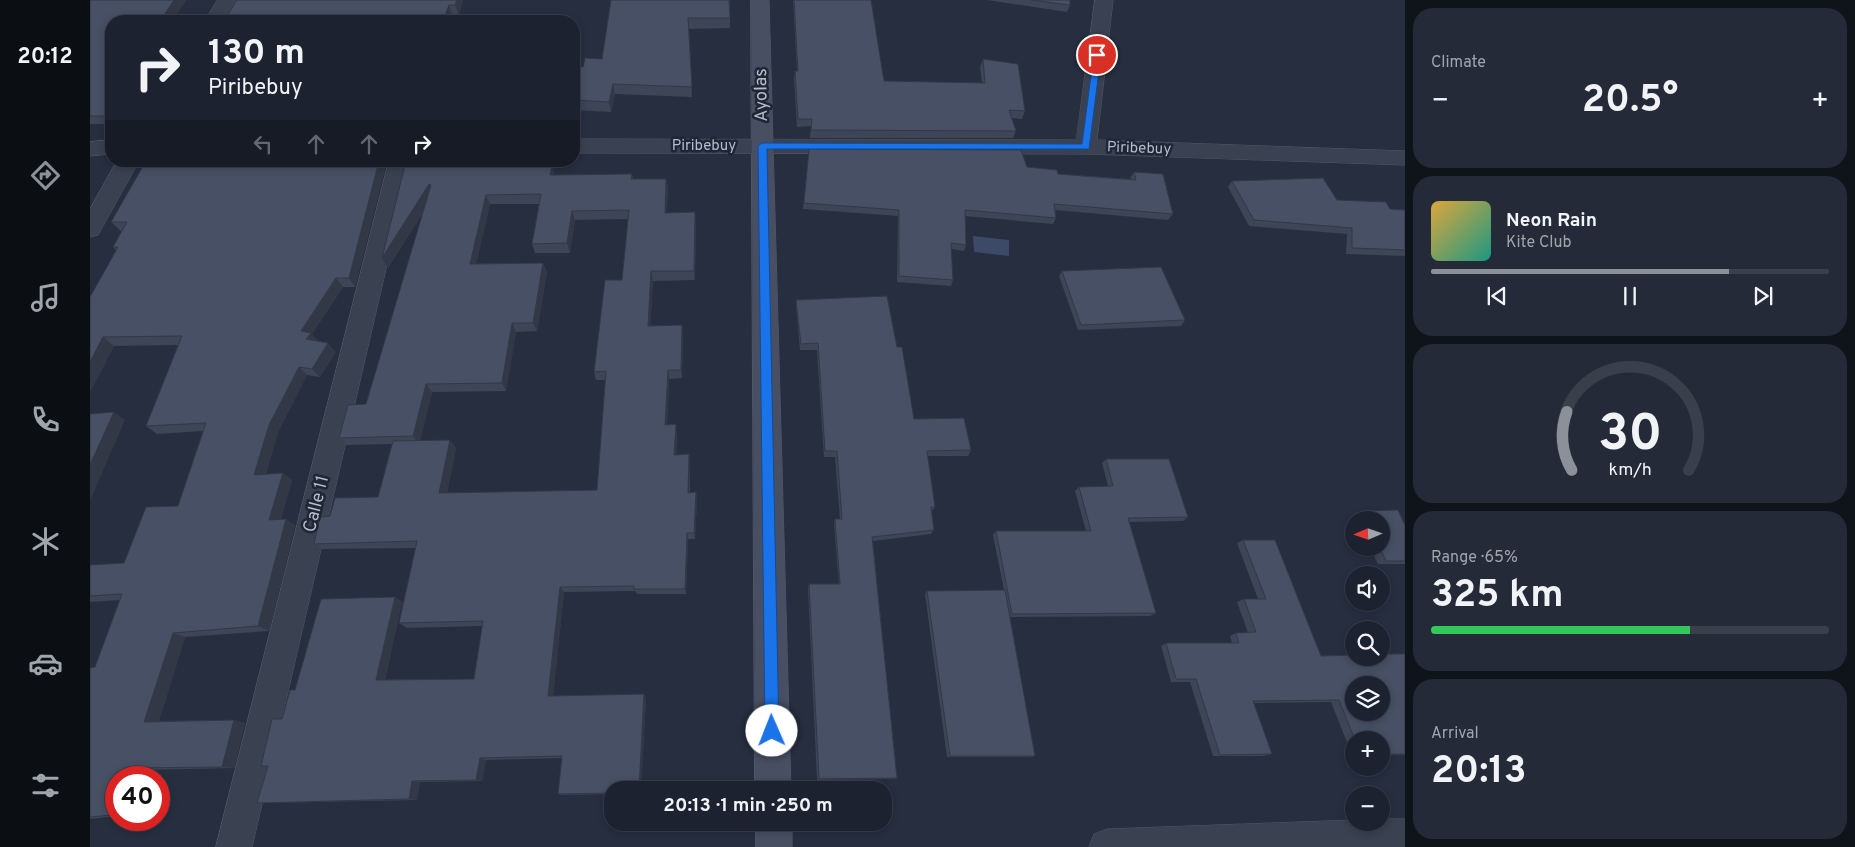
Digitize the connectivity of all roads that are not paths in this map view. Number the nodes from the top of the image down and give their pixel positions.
1 (228, 0) edge
2 (760, 0) edge
3 (1104, 0) edge
4 (218, 15) edge
5 (580, 146) edge
6 (762, 146) junction
7 (1086, 147) junction
8 (105, 148) edge
9 (90, 149) edge
10 (1405, 158) edge
11 (125, 167) edge
12 (399, 167) edge
13 (90, 229) edge
14 (773, 781) edge
15 (774, 831) edge
16 (1405, 837) edge
17 (234, 847) edge
18 (774, 847) edge
19 (1107, 847) edge

1 - 4 street
2 - 6 street, Ayolas
3 - 7 street
5 - 6 street, Piribebuy
6 - 7 street, Piribebuy
6 - 14 street, Ayolas
7 - 10 street, Piribebuy
8 - 9 street
11 - 13 street
12 - 17 street, Calle 11
15 - 18 street
16 - 19 street

